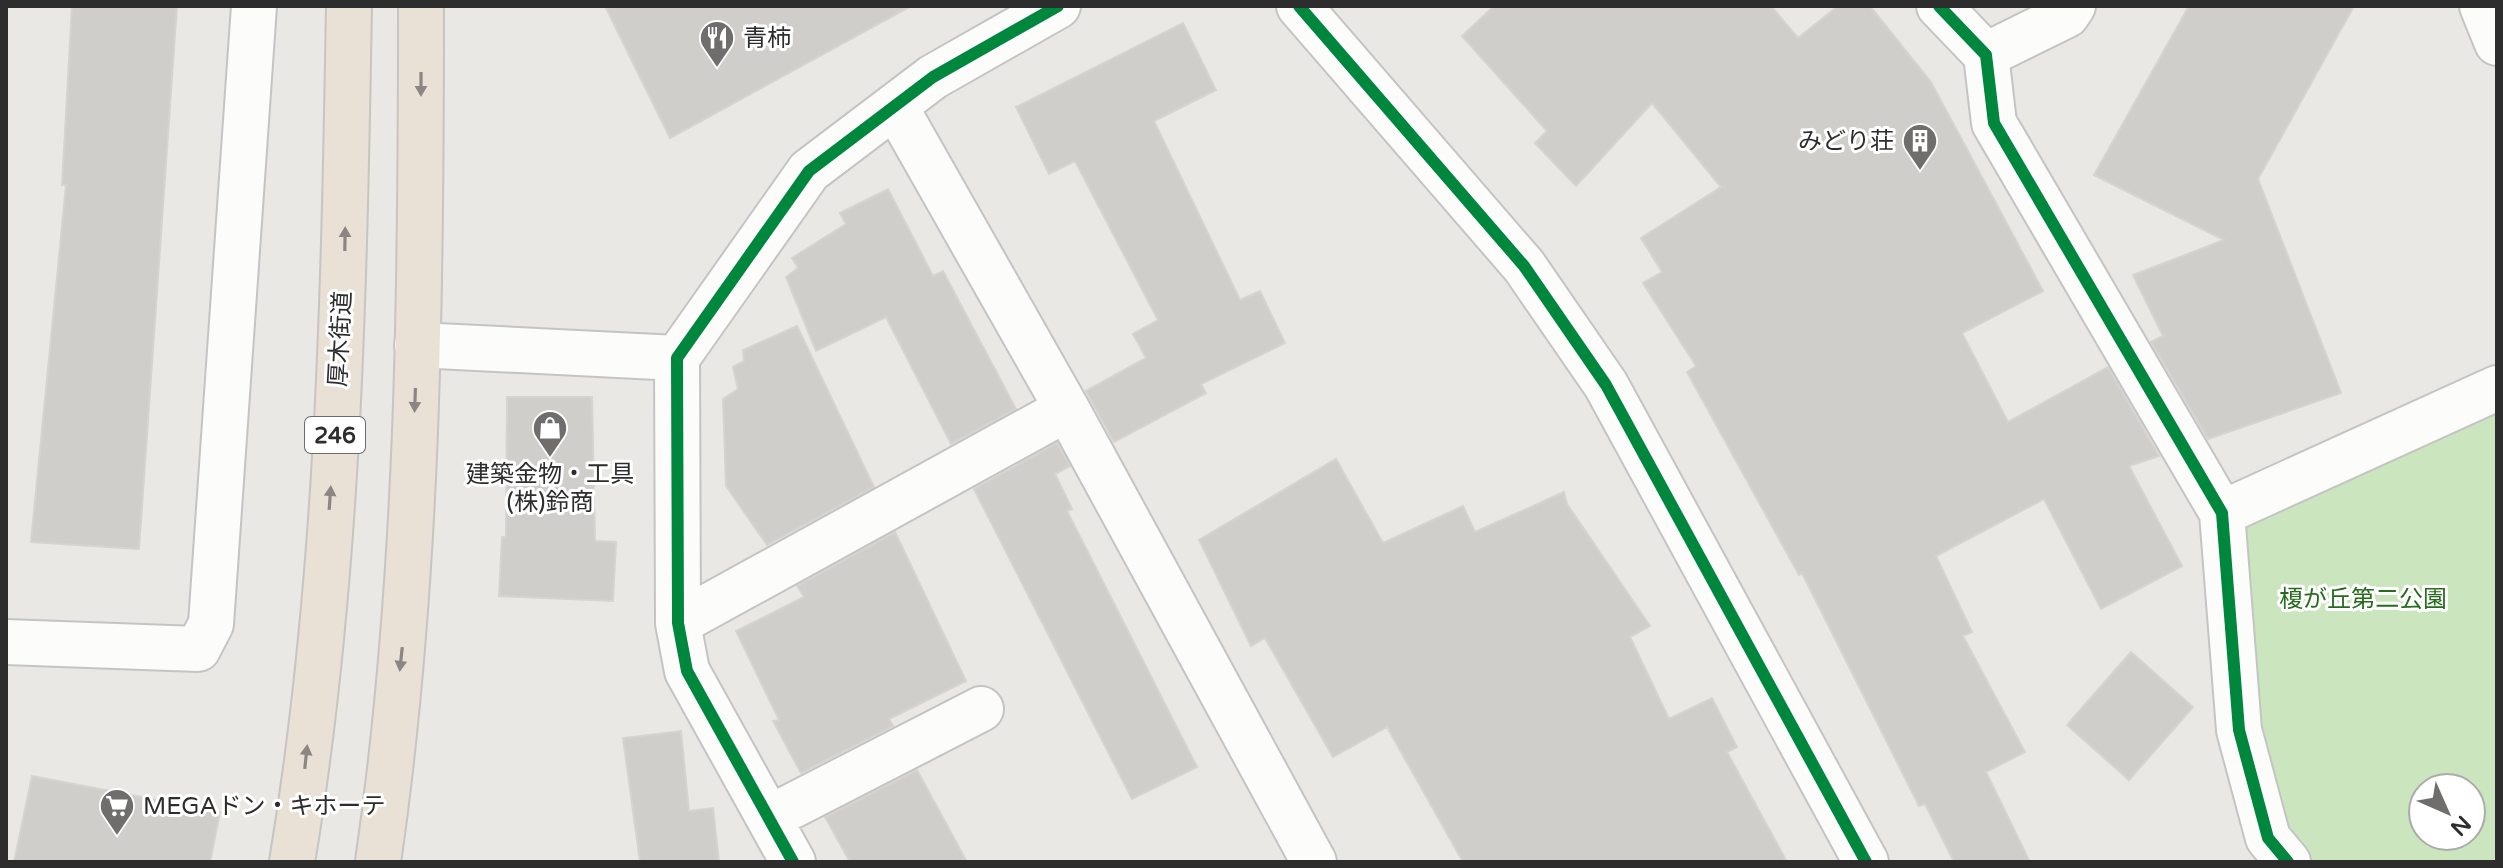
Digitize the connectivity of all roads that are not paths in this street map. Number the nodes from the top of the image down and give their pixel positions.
1 (254, 6) edge
2 (349, 6) edge
3 (421, 6) edge
4 (1058, 6) edge
5 (1299, 6) edge
6 (1939, 6) edge
7 (2073, 6) edge
8 (2482, 6) edge
9 (2497, 43) edge
10 (1986, 55) junction
11 (895, 106) junction
12 (417, 345) junction
13 (677, 358) junction
14 (2497, 388) edge
15 (1067, 409) junction
16 (2222, 513) junction
17 (678, 623) junction
18 (6, 642) edge
19 (981, 709) dead end
20 (769, 818) junction
21 (292, 862) edge
22 (378, 862) edge
23 (793, 862) edge
24 (1314, 862) edge
25 (1866, 862) edge
26 (2288, 862) edge

1 - 18 street
21 -> 2 highway, 厚木街道 / 246
3 -> 12 highway
4 - 11 street
5 - 25 street
6 - 10 street
7 - 10 street
8 - 9 street
10 - 16 street
11 - 13 street
11 - 15 street
12 - 13 street
12 -> 22 highway
13 - 17 street
14 - 16 street
15 - 17 street
15 - 24 street
16 - 26 street
17 - 20 street
19 - 20 street
20 - 23 street

